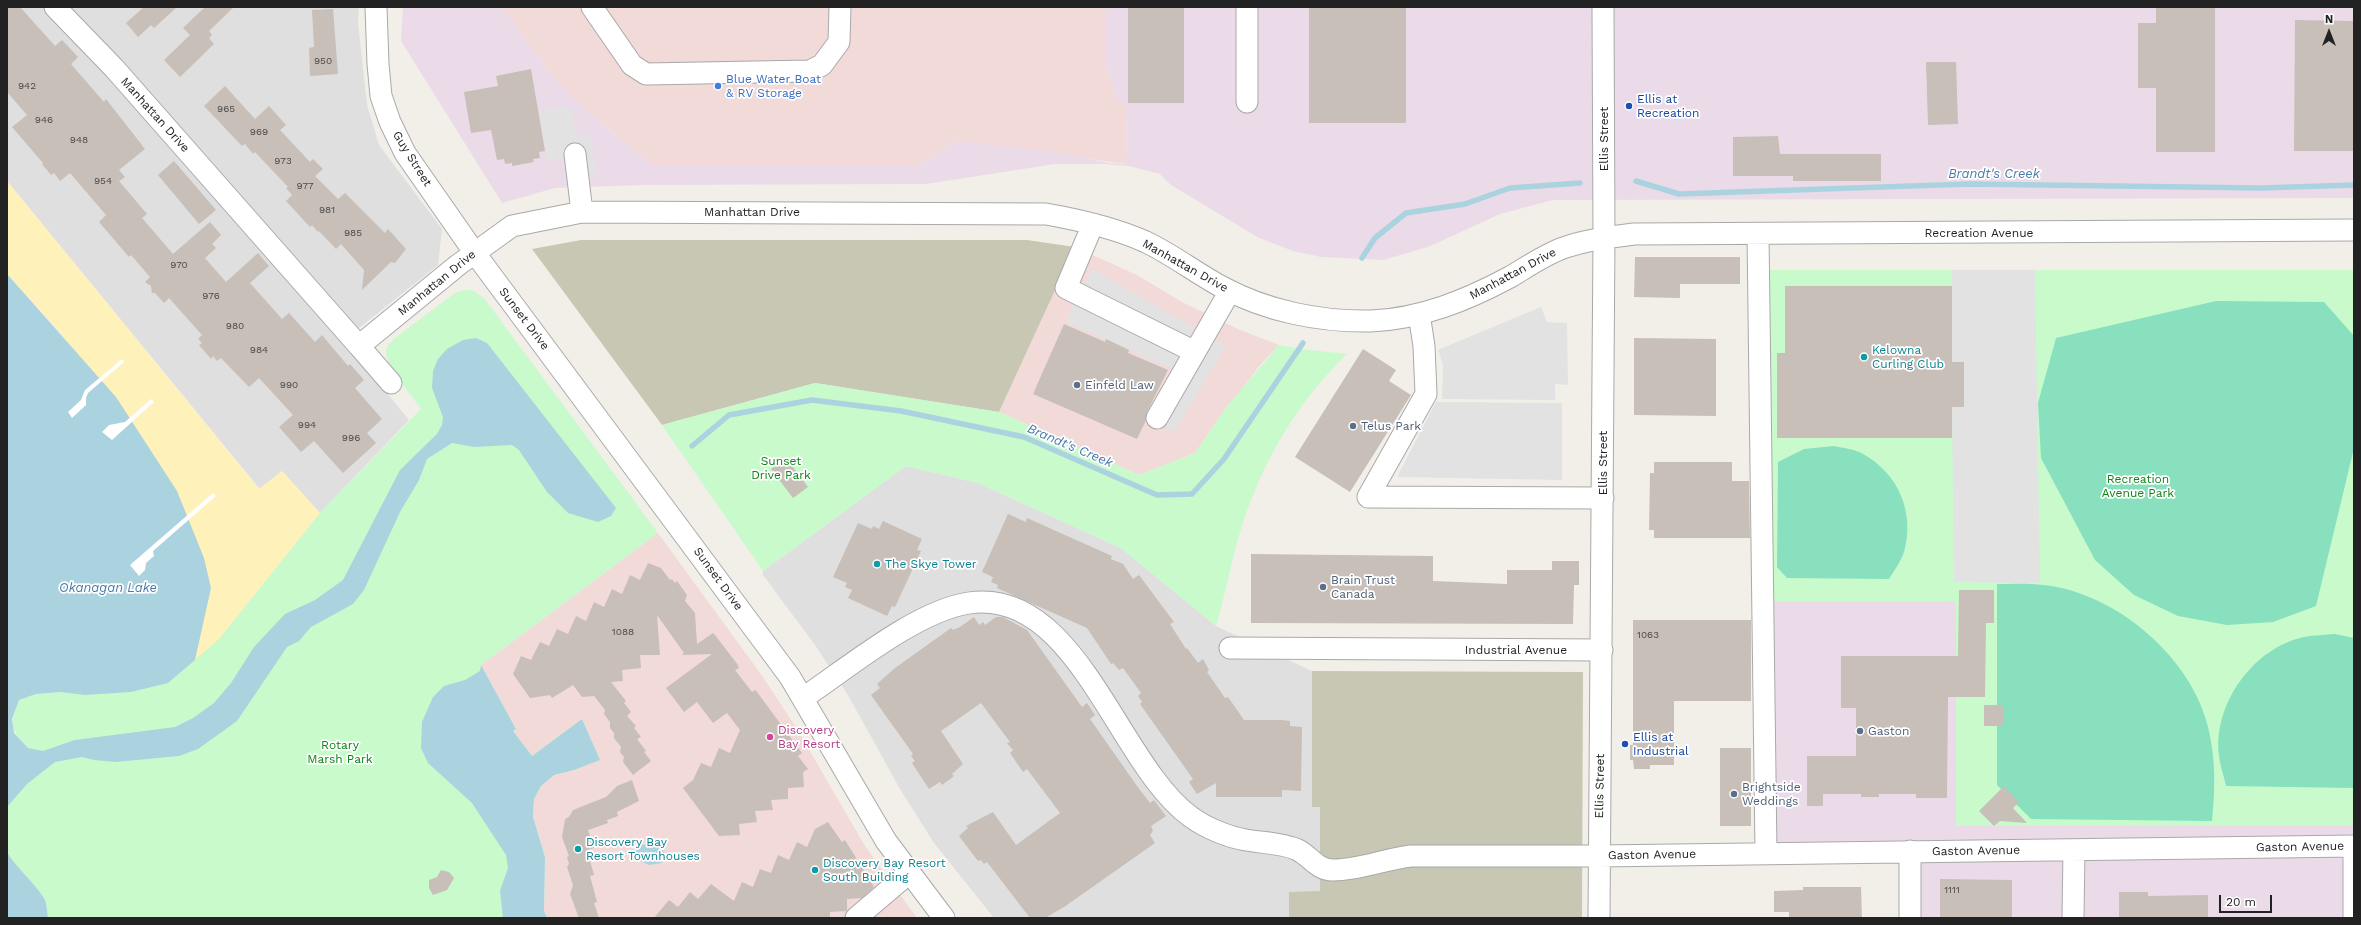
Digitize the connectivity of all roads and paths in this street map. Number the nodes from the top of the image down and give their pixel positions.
1 (55, 7) edge
2 (376, 7) edge
3 (592, 7) edge
4 (840, 7) edge
5 (1247, 7) edge
6 (1603, 7) edge
7 (1247, 102) dead end
8 (575, 154) dead end
9 (582, 212) junction
10 (1093, 224) junction
11 (2354, 230) edge
12 (1758, 234) junction
13 (1604, 238) junction
14 (474, 252) junction
15 (1230, 291) junction
16 (1419, 314) junction
17 (359, 346) junction
18 (1195, 352) junction
19 (391, 383) dead end
20 (1157, 418) dead end
21 (1603, 498) junction
22 (1230, 648) dead end
23 (1602, 650) junction
24 (803, 698) junction
25 (2354, 846) edge
26 (2074, 850) junction
27 (1910, 851) junction
28 (1766, 853) junction
29 (1598, 856) junction
30 (909, 873) junction
31 (856, 918) edge
32 (944, 918) edge
33 (1598, 918) edge
34 (1910, 918) edge
35 (2073, 918) edge
36 (2354, 918) edge

1 - 17 street, Manhattan Drive
2 - 14 street, Guy Street
3 - 4 street
5 - 7 street
6 - 13 street, Ellis Street
8 - 9 street
9 - 10 street, Manhattan Drive
9 - 14 street, Manhattan Drive
10 - 15 street, Manhattan Drive
10 - 18 street
11 - 12 street, Recreation Avenue
12 - 13 street, Recreation Avenue
12 - 28 street
13 - 16 street, Manhattan Drive
13 - 21 street, Ellis Street
14 - 17 street, Manhattan Drive
14 - 24 street, Sunset Drive
15 - 16 street, Manhattan Drive
15 - 18 street
16 - 21 street
17 - 19 street
18 - 20 street
21 - 23 street, Ellis Street
22 - 23 street, Industrial Avenue
23 - 29 street, Ellis Street
24 - 29 street, Gaston Avenue
24 - 30 street, Sunset Drive
25 - 26 street, Gaston Avenue
25 - 36 street
26 - 27 street, Gaston Avenue
26 - 35 street
27 - 28 street, Gaston Avenue
27 - 34 street
28 - 29 street, Gaston Avenue
29 - 33 street, Ellis Street
30 - 31 street
30 - 32 street, Sunset Drive

